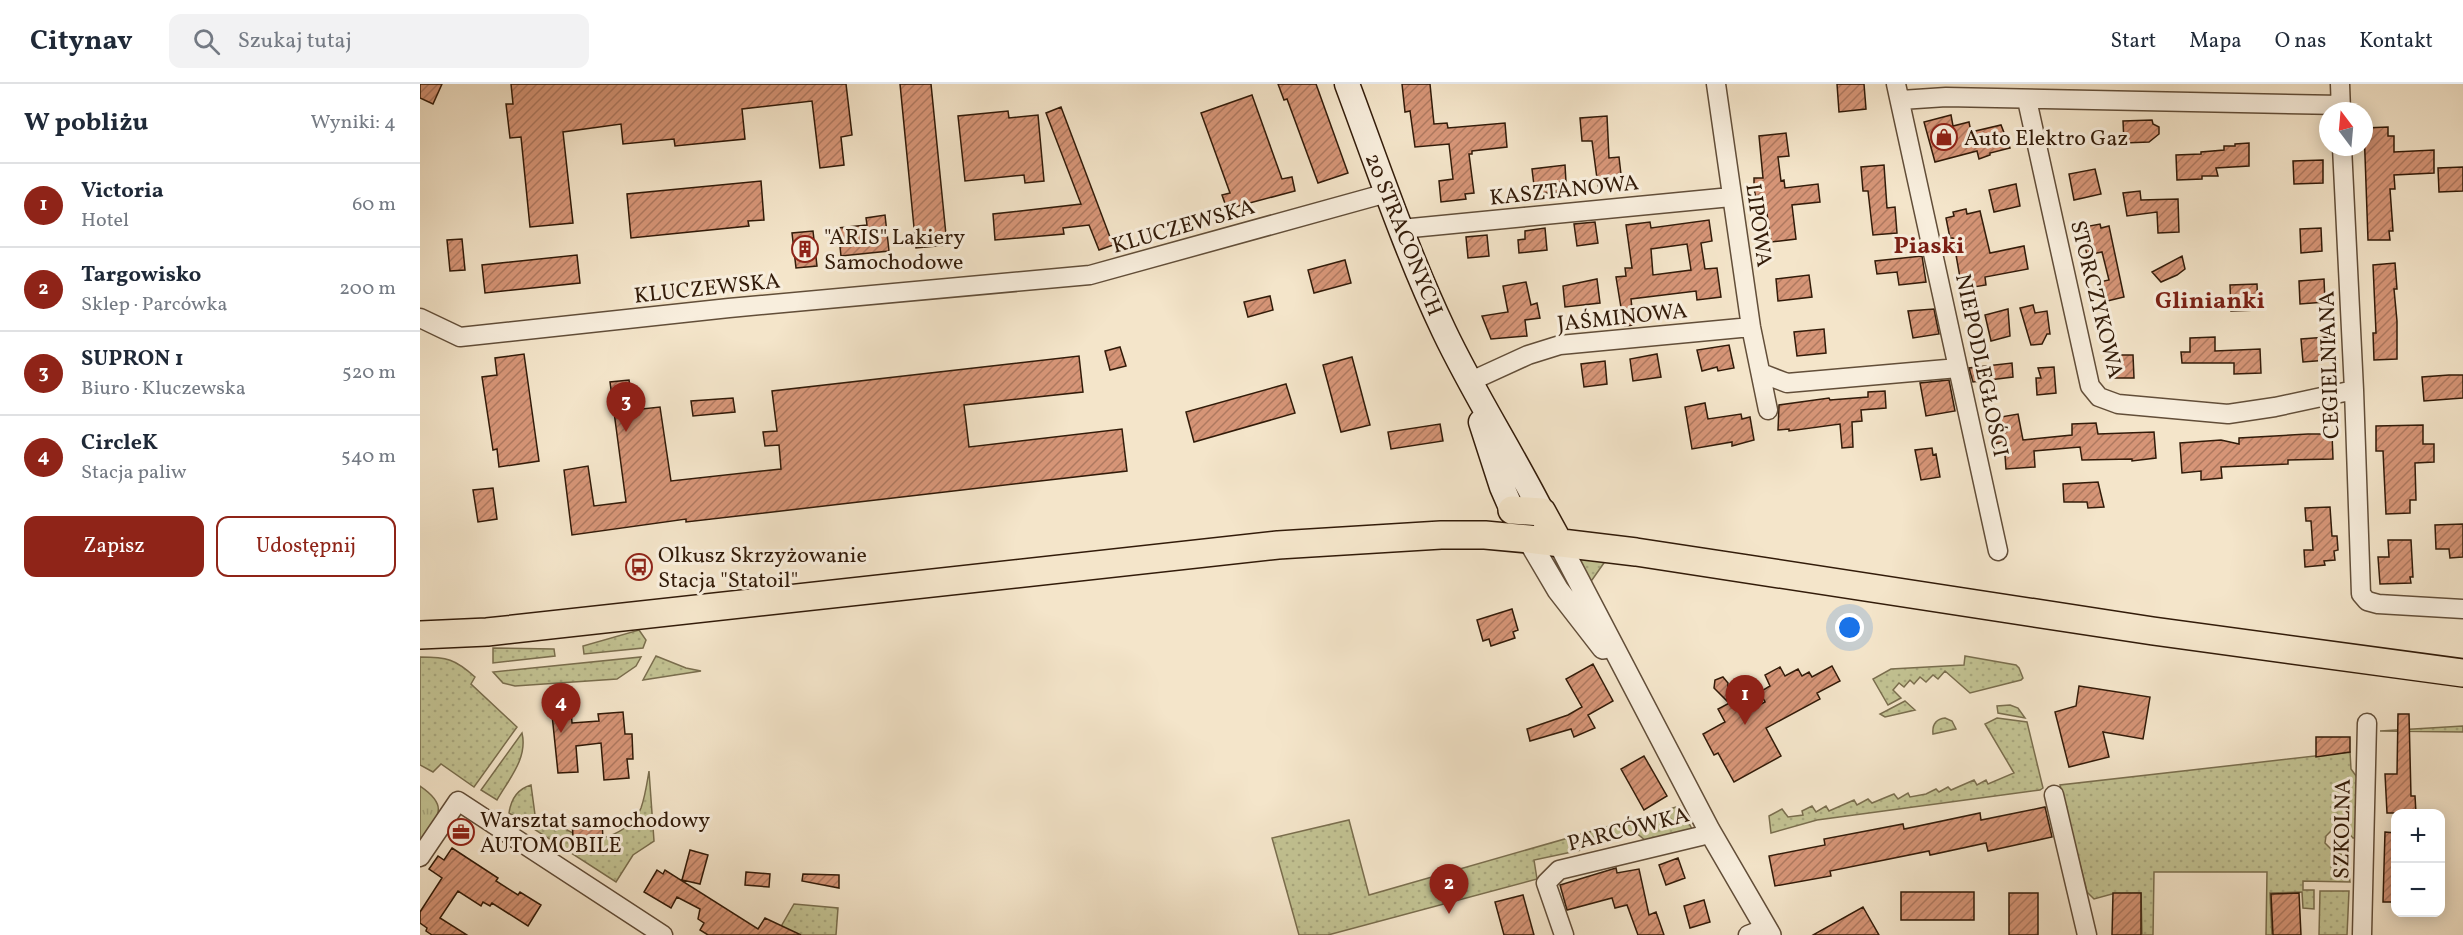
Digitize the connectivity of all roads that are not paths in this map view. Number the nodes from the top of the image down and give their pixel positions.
1 (1347, 84) edge
2 (1716, 84) edge
3 (2340, 84) edge
4 (1899, 92) edge
5 (2027, 100) junction
6 (2341, 102) edge
7 (2319, 107) edge
8 (2342, 156) edge
9 (1387, 193) junction
10 (1731, 196) junction
11 (1401, 229) junction
12 (420, 318) edge
13 (1751, 327) junction
14 (1958, 368) junction
15 (1761, 373) junction
16 (1469, 382) junction
17 (2354, 390) junction
18 (1768, 410) dead end
19 (1512, 510) junction
20 (1542, 512) junction
21 (1528, 539) junction
22 (1559, 543) junction
23 (1998, 551) dead end
24 (2463, 609) edge
25 (420, 635) edge
26 (2463, 673) edge
27 (1630, 681) junction
28 (2367, 723) dead end
29 (2054, 795) dead end
30 (1709, 830) junction
31 (420, 857) edge
32 (1761, 933) edge
33 (663, 935) edge
34 (1564, 935) edge
35 (2087, 935) edge
36 (2362, 935) edge

1 - 9 main road, 20 STRACONYCH
2 - 10 street, LIPOWA
3 - 6 street
4 - 5 street
4 - 14 street, NIEPODLEGŁOŚCI
5 - 7 street
5 - 17 street, STORCZYKOWA
8 - 17 street, CEGIELNIANA
9 - 11 main road, 20 STRACONYCH
9 - 12 street, KLUCZEWSKA
10 - 11 street, KASZTANOWA
10 - 13 street, LIPOWA
11 - 16 main road, 20 STRACONYCH
13 - 15 street, LIPOWA
13 - 16 street, JAŚMINOWA
14 - 15 street
14 - 23 street, NIEPODLEGŁOŚCI
15 - 18 street, LIPOWA
16 - 19 main road, 20 STRACONYCH
16 - 20 main road, 20 STRACONYCH
17 - 24 street, CEGIELNIANA
19 - 20 main road
19 - 21 main road, 20 STRACONYCH
20 - 22 main road, 20 STRACONYCH
21 - 22 main road
21 - 25 main road
21 - 27 street
22 - 26 main road
22 - 27 street
27 - 30 street
28 - 36 street, SZKOLNA
29 - 35 street
30 - 32 street
30 - 34 street, PARCÓWKA
31 - 33 street

